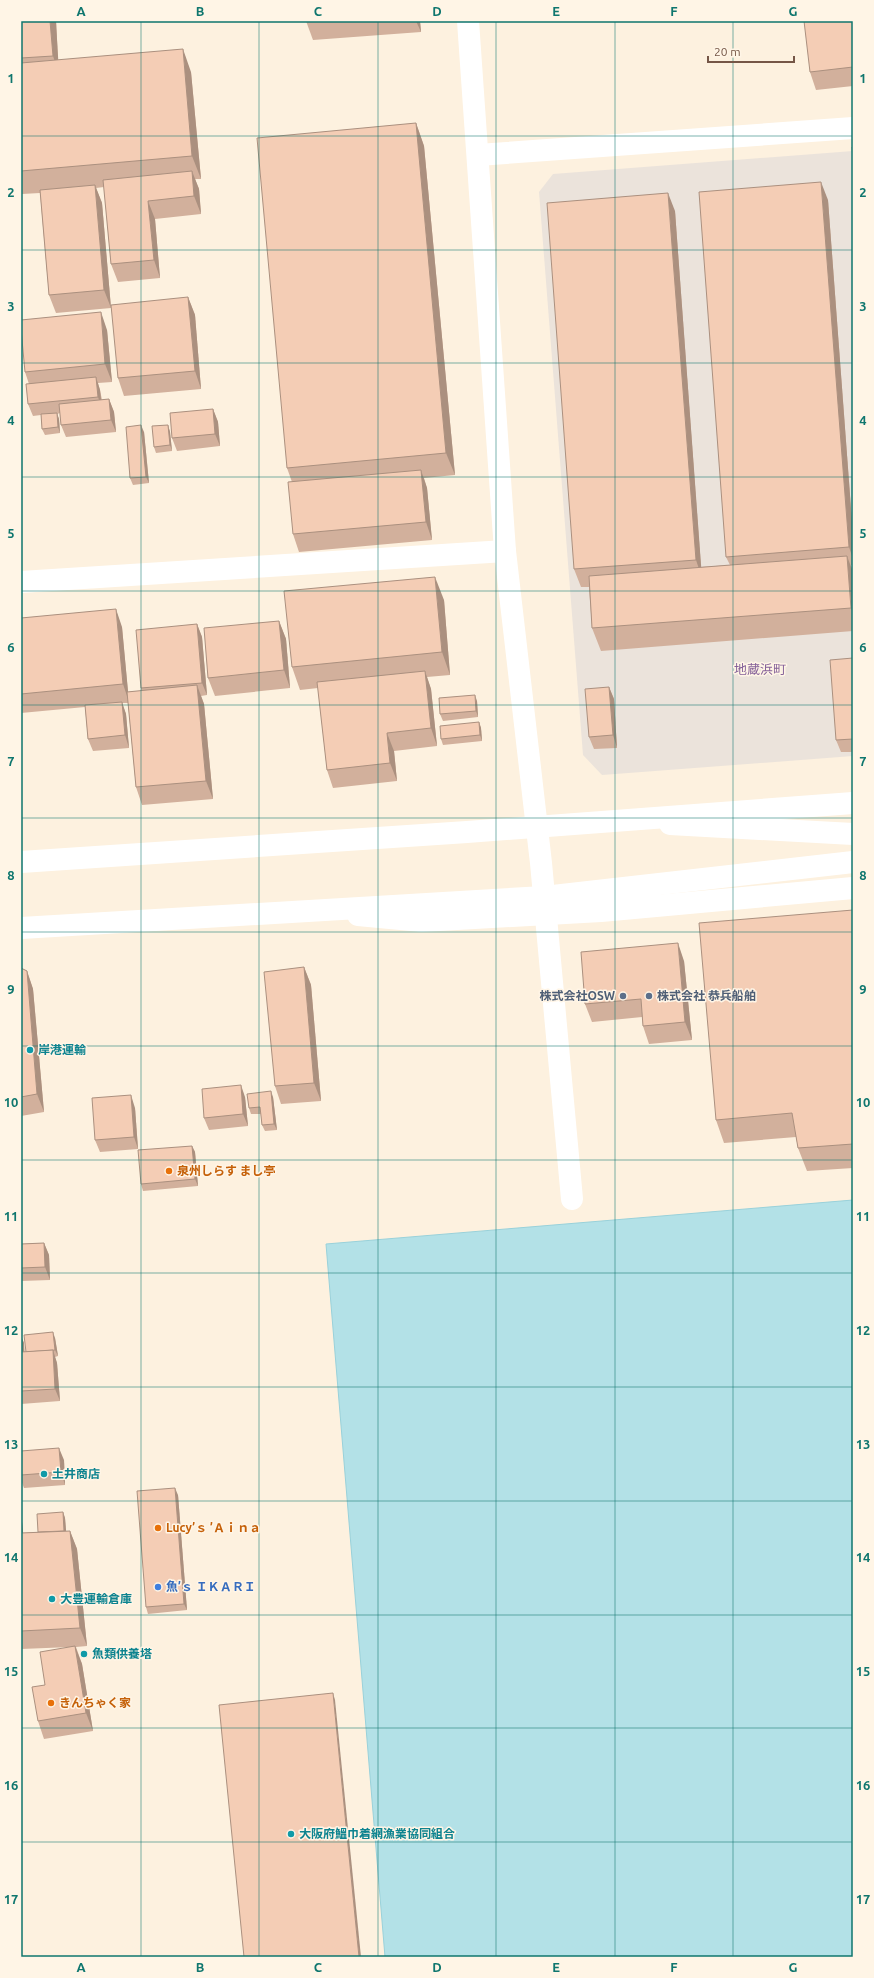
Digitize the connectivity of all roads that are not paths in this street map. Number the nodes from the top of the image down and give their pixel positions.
1 (468, 21) edge
2 (853, 128) edge
3 (478, 155) junction
4 (505, 551) junction
5 (21, 582) edge
6 (853, 803) edge
7 (617, 821) junction
8 (536, 827) junction
9 (853, 834) edge
10 (21, 862) edge
11 (853, 862) edge
12 (853, 888) edge
13 (544, 906) junction
14 (21, 928) edge
15 (572, 1199) dead end

1 - 3 street
2 - 3 street
3 - 4 street
4 - 5 street
4 - 8 street
6 - 7 street
7 - 8 street
7 - 9 street
8 - 10 street
8 - 13 street
11 - 13 street
12 - 13 street
13 - 14 street
13 - 15 street

